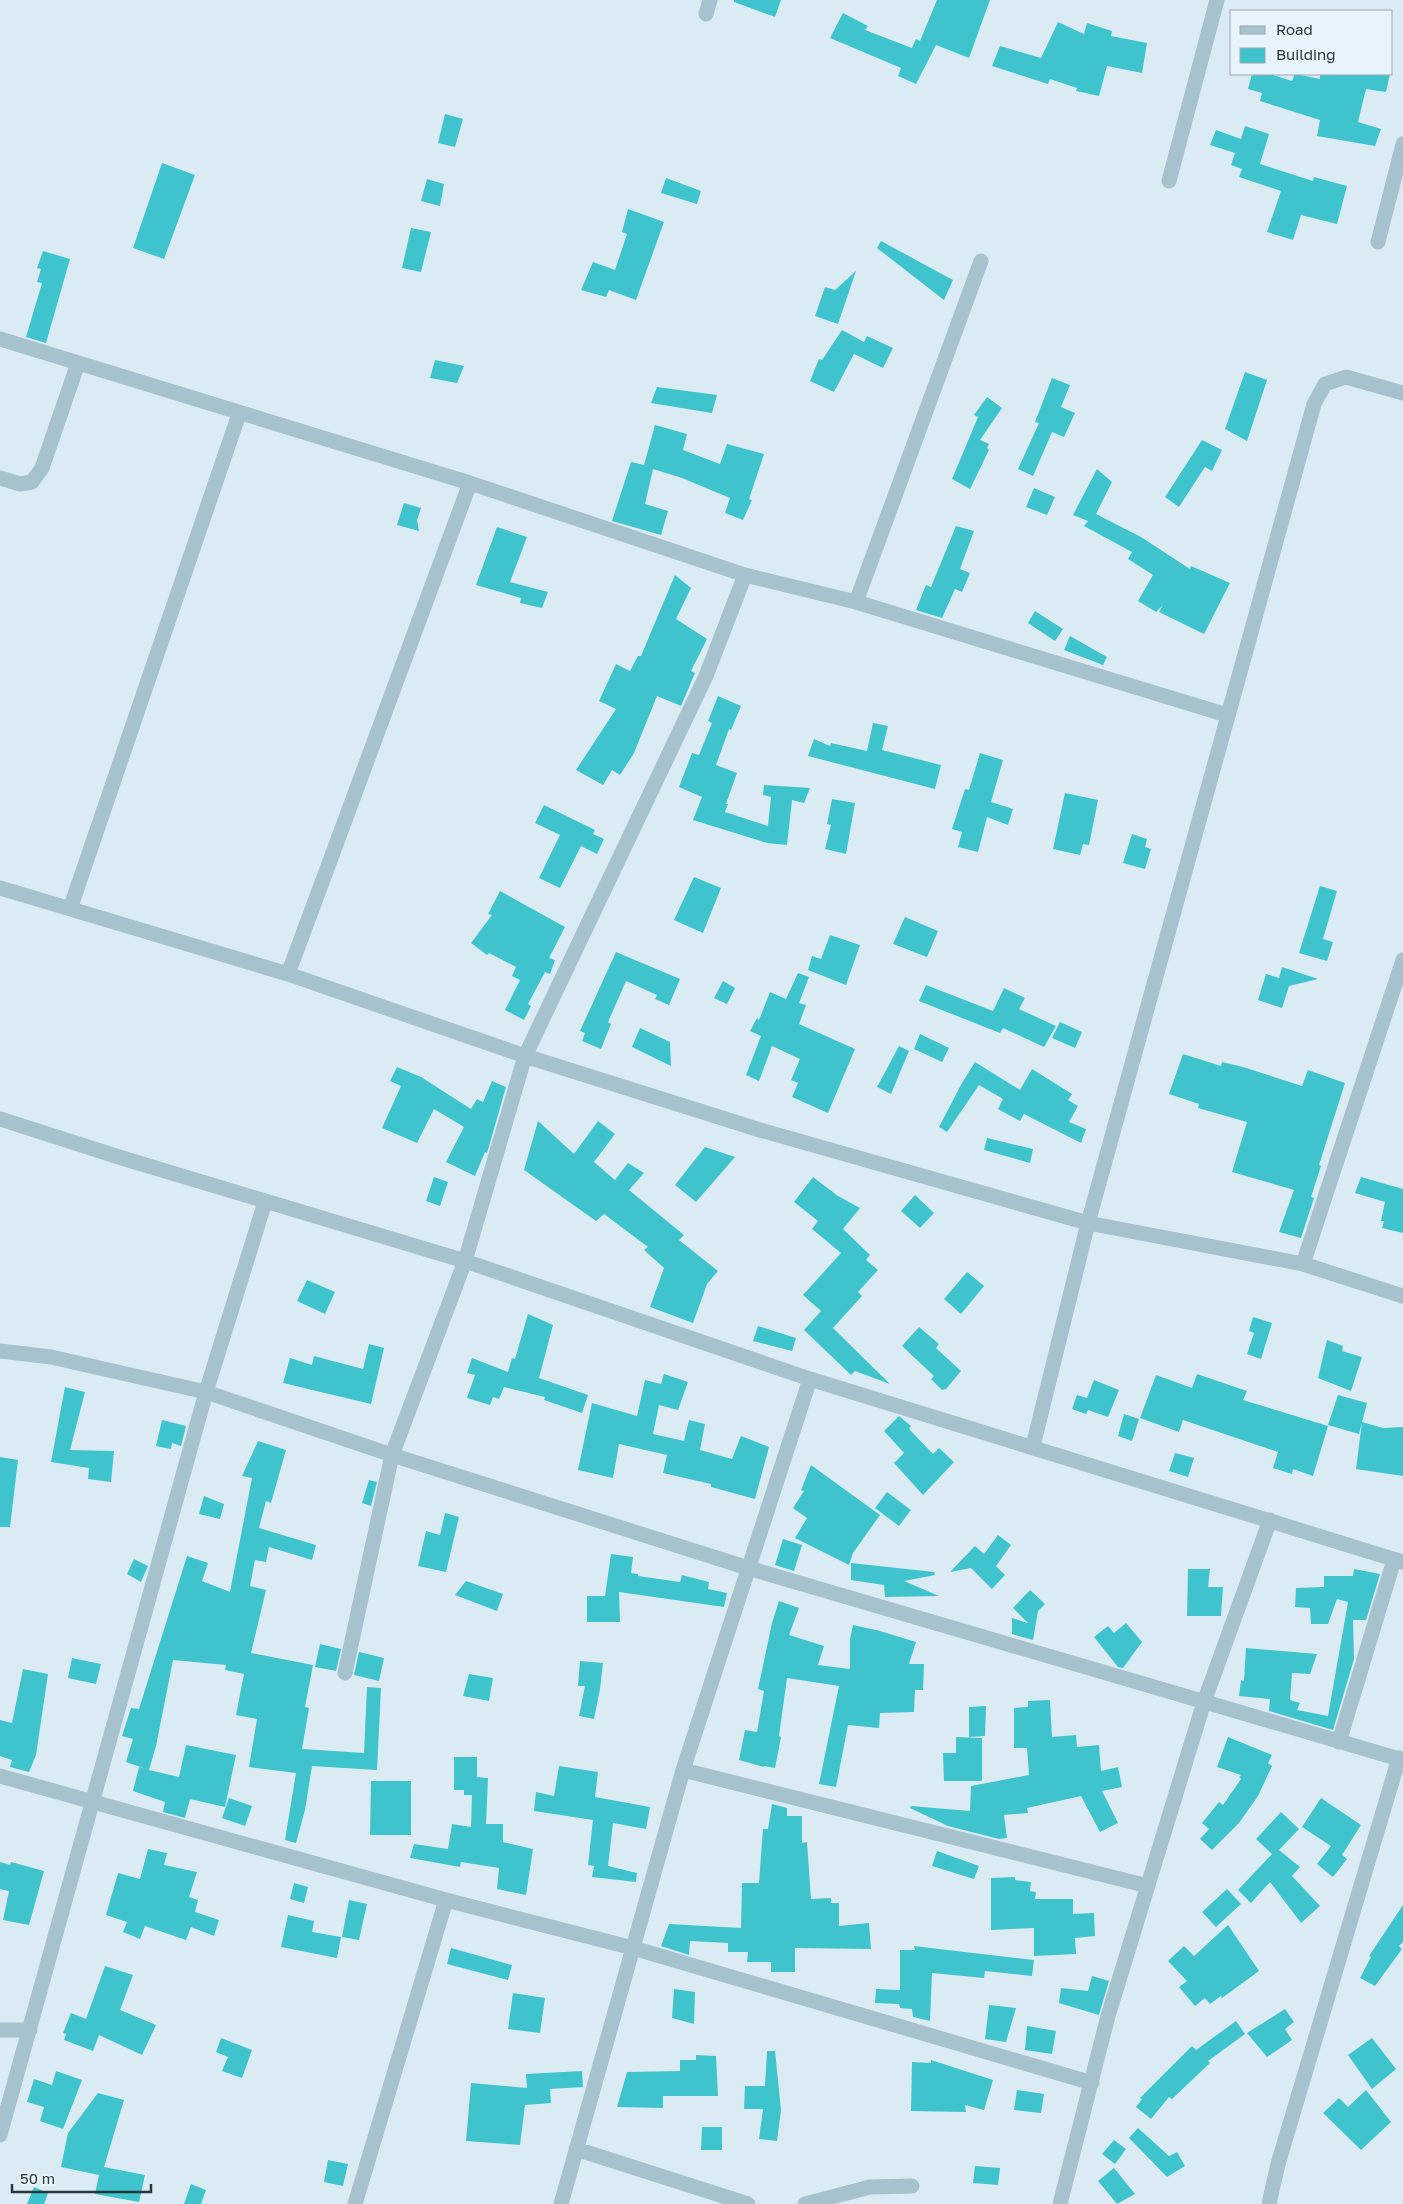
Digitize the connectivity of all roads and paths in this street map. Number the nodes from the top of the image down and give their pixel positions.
1 (1217, 0) edge
2 (1403, 144) edge
3 (1169, 181) dead end
4 (1378, 242) dead end
5 (981, 261) dead end
6 (0, 339) edge
7 (78, 362) junction
8 (1403, 393) edge
9 (240, 414) junction
10 (0, 478) edge
11 (470, 483) junction
12 (745, 575) junction
13 (856, 602) junction
14 (1227, 715) junction
15 (0, 888) edge
16 (70, 909) junction
17 (1403, 960) edge
18 (288, 974) junction
19 (525, 1056) junction
20 (0, 1119) edge
21 (265, 1202) junction
22 (1088, 1223) junction
23 (465, 1261) junction
24 (1303, 1264) junction
25 (1403, 1296) edge
26 (0, 1351) edge
27 (810, 1379) junction
28 (206, 1392) junction
29 (1033, 1446) junction
30 (392, 1455) junction
31 (1270, 1520) junction
32 (1399, 1561) edge
33 (748, 1568) junction
34 (345, 1674) dead end
35 (1204, 1702) junction
36 (1339, 1742) junction
37 (1401, 1759) edge
38 (684, 1770) junction
39 (0, 1776) edge
40 (93, 1802) junction
41 (1148, 1886) junction
42 (446, 1900) junction
43 (633, 1948) junction
44 (0, 2030) edge
45 (30, 2030) junction
46 (1092, 2082) junction
47 (0, 2135) edge
48 (576, 2149) junction
49 (912, 2186) dead end
50 (355, 2204) edge
51 (562, 2204) edge
52 (748, 2204) edge
53 (805, 2204) edge
54 (1060, 2204) edge
55 (1269, 2204) edge

1 - 3 street
2 - 4 street
5 - 13 street
6 - 7 street
7 - 9 street
7 - 10 street
8 - 14 street
9 - 11 street
9 - 16 street
11 - 12 street
11 - 18 street
12 - 13 street
12 - 19 street
13 - 14 street
14 - 22 street
15 - 16 street
16 - 18 street
17 - 24 street
18 - 19 street
19 - 22 street
19 - 23 street
20 - 21 street
21 - 23 street
21 - 28 street
22 - 24 street
22 - 29 street
23 - 27 street
23 - 30 street
24 - 25 street
26 - 28 street
27 - 29 street
27 - 33 street
28 - 30 street
28 - 40 street
29 - 31 street
30 - 33 street
30 - 34 street
31 - 32 street
31 - 35 street
32 - 36 street
33 - 35 street
33 - 38 street
35 - 36 street
35 - 41 street
36 - 37 street
37 - 55 street
38 - 41 street
38 - 43 street
39 - 40 street
40 - 42 street
40 - 45 street
41 - 46 street
42 - 43 street
42 - 50 street
43 - 46 street
43 - 48 street
44 - 45 street
45 - 47 street
46 - 54 street
48 - 51 street
48 - 52 street
49 - 53 street

